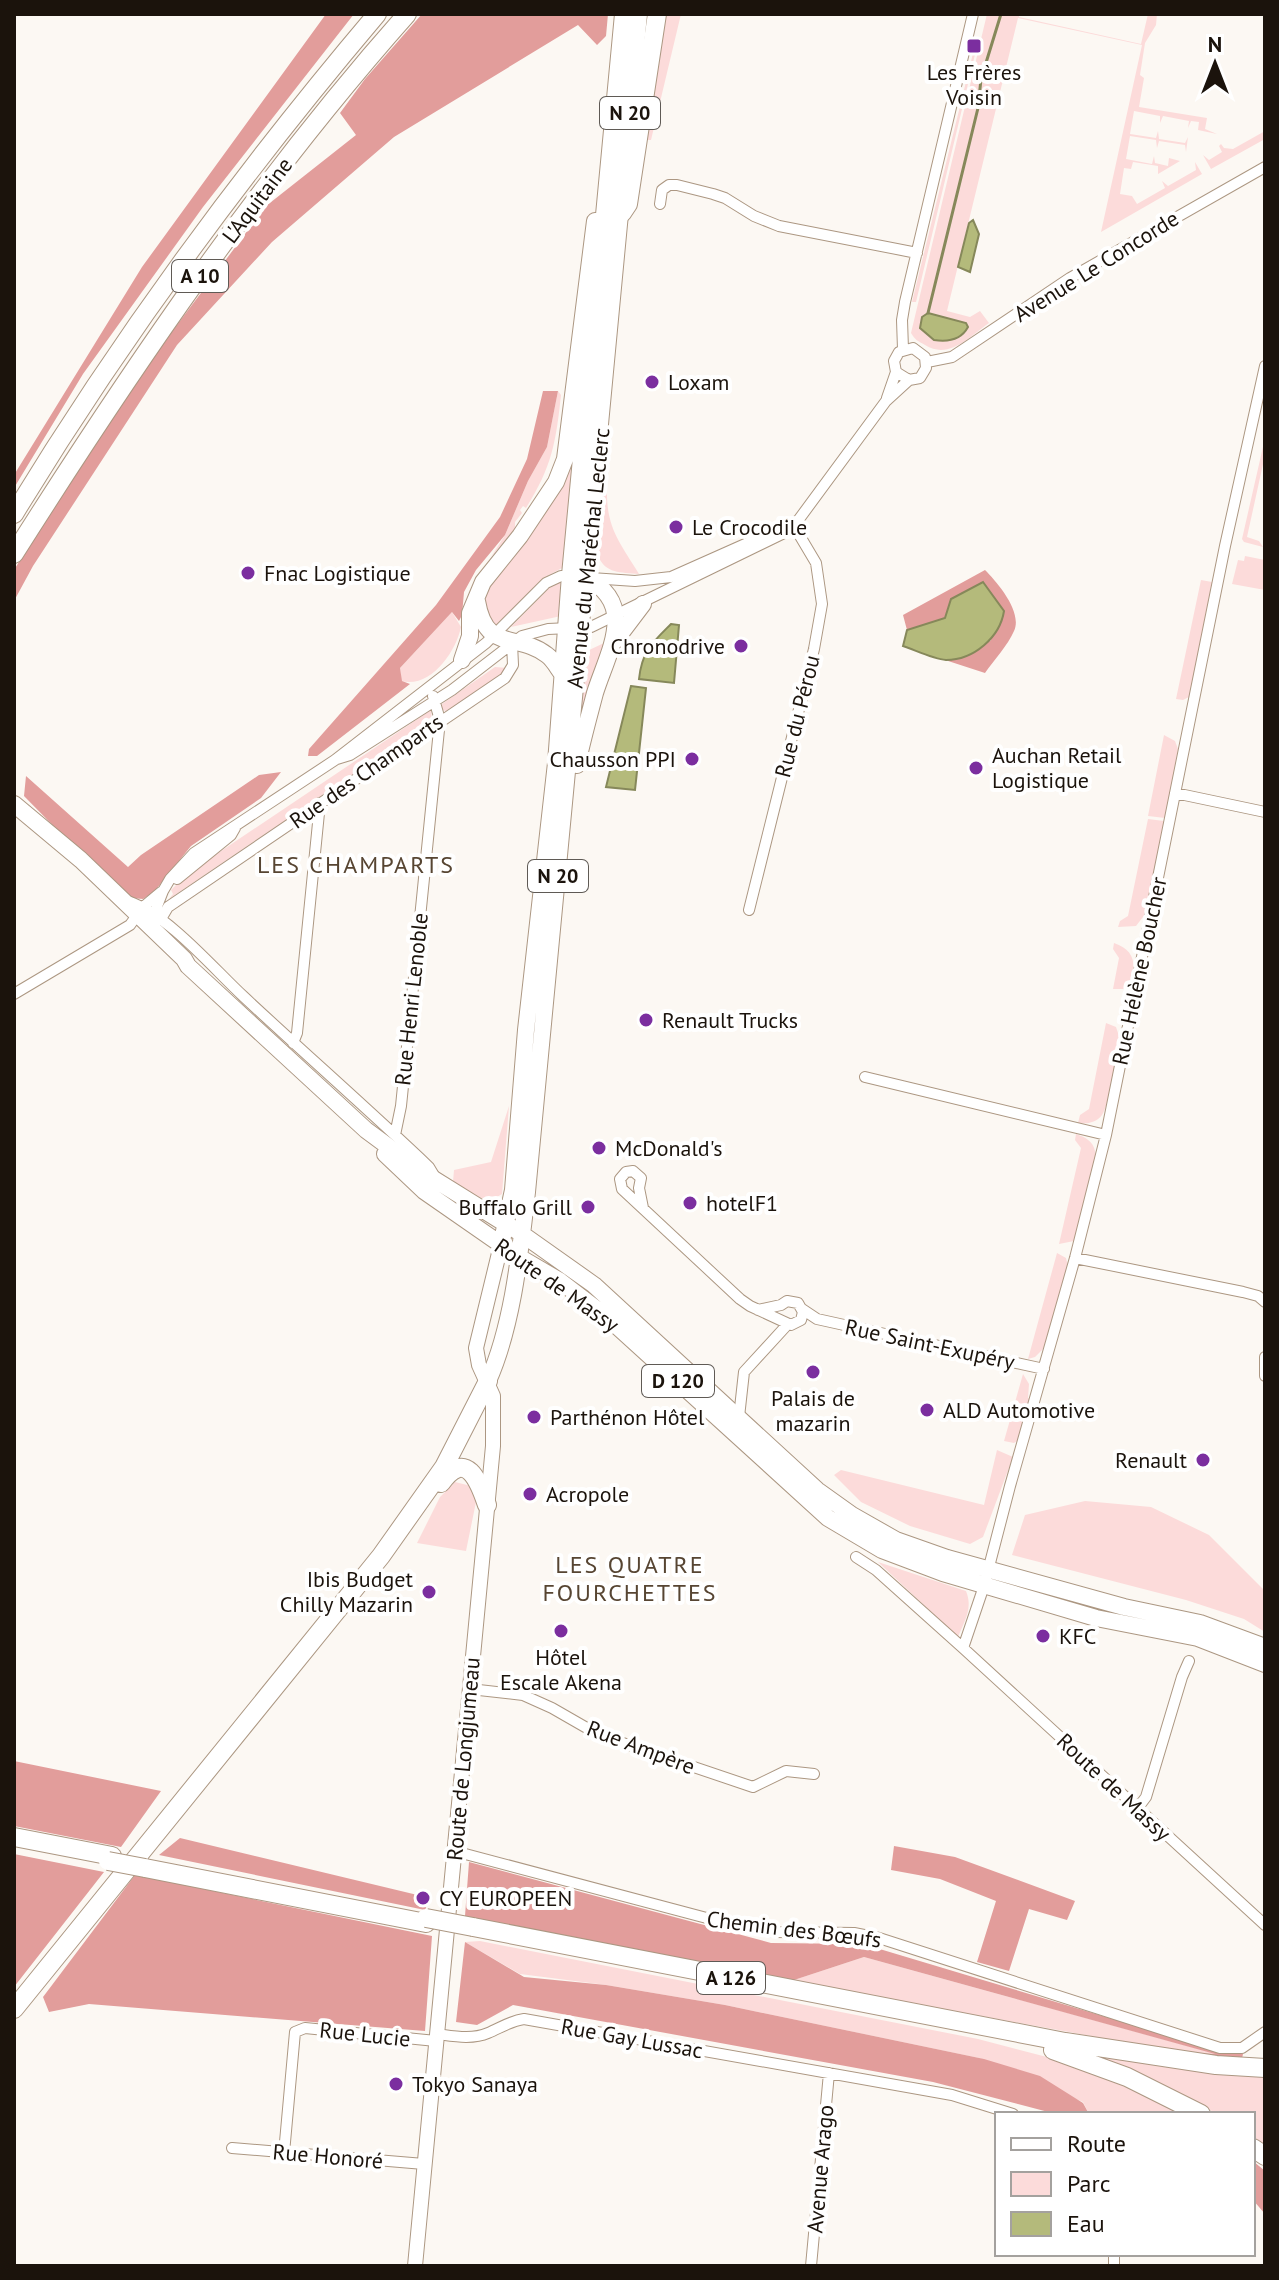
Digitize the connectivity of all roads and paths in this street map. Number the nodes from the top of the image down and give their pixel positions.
1 (377, 14) edge
2 (407, 14) edge
3 (623, 14) edge
4 (639, 14) edge
5 (657, 14) edge
6 (973, 14) edge
7 (616, 86) junction
8 (1265, 167) edge
9 (660, 204) dead end
10 (622, 213) junction
11 (917, 253) junction
12 (903, 349) junction
13 (927, 362) junction
14 (1265, 366) edge
15 (896, 372) junction
16 (909, 380) junction
17 (886, 401) junction
18 (14, 514) edge
19 (795, 523) junction
20 (14, 554) edge
21 (578, 576) junction
22 (476, 596) junction
23 (643, 604) junction
24 (616, 617) junction
25 (573, 629) junction
26 (495, 635) junction
27 (614, 642) junction
28 (512, 643) junction
29 (462, 660) junction
30 (563, 675) junction
31 (434, 683) junction
32 (434, 701) junction
33 (440, 720) junction
34 (335, 760) junction
35 (567, 792) junction
36 (1175, 793) junction
37 (320, 803) junction
38 (14, 804) edge
39 (1265, 812) edge
40 (73, 855) junction
41 (749, 910) dead end
42 (147, 918) junction
43 (188, 966) junction
44 (14, 994) edge
45 (293, 1043) junction
46 (865, 1077) dead end
47 (527, 1100) junction
48 (366, 1130) junction
49 (395, 1135) junction
50 (1106, 1135) junction
51 (438, 1182) junction
52 (639, 1188) junction
53 (624, 1191) junction
54 (643, 1208) junction
55 (505, 1224) junction
56 (522, 1234) junction
57 (501, 1245) junction
58 (519, 1257) junction
59 (1075, 1258) junction
60 (1265, 1302) edge
61 (781, 1305) junction
62 (802, 1309) junction
63 (758, 1310) junction
64 (817, 1319) junction
65 (789, 1323) junction
66 (1265, 1357) edge
67 (1044, 1369) junction
68 (1265, 1376) edge
69 (488, 1381) junction
70 (739, 1417) junction
71 (429, 1490) junction
72 (487, 1505) junction
73 (856, 1557) dead end
74 (987, 1578) junction
75 (1265, 1647) edge
76 (963, 1648) junction
77 (1189, 1661) dead end
78 (1265, 1664) edge
79 (470, 1689) junction
80 (814, 1774) dead end
81 (1137, 1809) junction
82 (14, 1839) edge
83 (454, 1851) junction
84 (1265, 1925) edge
85 (472, 1930) junction
86 (14, 2009) edge
87 (1265, 2032) edge
88 (436, 2037) junction
89 (1265, 2068) edge
90 (829, 2073) junction
91 (1007, 2112) edge
92 (1197, 2112) edge
93 (232, 2148) dead end
94 (284, 2153) junction
95 (424, 2164) junction
96 (415, 2266) edge
97 (811, 2266) edge

1 - 18 highway, L'Aquitaine / A 10
2 - 20 highway, L'Aquitaine / A 10
3 - 7 main road, Avenue du Maréchal Leclerc / N 20
4 - 10 main road, Avenue du Maréchal Leclerc / N 20
5 - 10 highway
6 - 11 street
7 - 21 main road, Avenue du Maréchal Leclerc / N 20
7 - 22 main road
8 - 13 street, Avenue Le Concorde
9 - 11 street
10 - 21 main road, Avenue du Maréchal Leclerc / N 20
11 - 12 street
12 - 13 street
12 - 15 street
13 - 16 street
14 - 36 street, Rue Hélène Boucher
15 - 16 street
15 - 17 street
16 - 17 street
17 - 19 street
19 - 21 street
19 - 23 street
19 - 41 street, Rue du Pérou
21 - 24 main road
21 - 25 main road, Avenue du Maréchal Leclerc / N 20
21 - 26 street, Rue des Champarts
22 - 26 main road
22 - 29 main road
23 - 24 street
23 - 27 main road
24 - 25 street
24 - 27 main road
25 - 28 street, Rue des Champarts
25 - 30 main road, Avenue du Maréchal Leclerc / N 20
25 - 35 main road, Avenue du Maréchal Leclerc / N 20
26 - 28 main road
26 - 29 street, Rue des Champarts
27 - 35 main road
28 - 30 main road
28 - 32 street, Rue des Champarts
28 - 33 street, Rue des Champarts
29 - 31 street, Rue des Champarts
30 - 47 main road, Avenue du Maréchal Leclerc / N 20
31 - 32 street, Rue des Champarts
31 - 34 street, Rue des Champarts
32 - 33 street
32 - 34 street, Rue des Champarts
33 - 37 street, Rue des Champarts
33 - 49 street, Rue Henri Lenoble
34 - 42 street, Rue des Champarts
35 - 47 main road, Avenue du Maréchal Leclerc / N 20
36 - 39 street
36 - 50 street, Rue Hélène Boucher
37 - 42 street, Rue des Champarts
37 - 45 street
38 - 40 main road, D 120
40 - 42 main road
40 - 42 main road, D 120
42 - 43 main road
42 - 43 main road, D 120
42 - 44 street, Rue des Champarts
42 - 45 street, Route de Massy
43 - 48 main road, D 120
45 - 49 street, Route de Massy
46 - 50 street
47 - 55 main road, N 20
47 - 56 main road, N 20
48 - 51 main road, Route de Massy / D 120
48 - 57 main road, Route de Massy / D 120
49 - 51 street, Route de Massy
50 - 59 street, Rue Hélène Boucher
51 - 55 main road, Route de Massy / D 120
52 - 53 street
52 - 53 street
52 - 54 street
53 - 54 street
54 - 63 street
55 - 56 main road, Route de Massy / D 120
55 - 57 main road, N 20
56 - 58 main road, N 20
56 - 70 main road, Route de Massy / D 120
57 - 58 main road, Route de Massy / D 120
57 - 69 street, N 20
58 - 69 main road, Route de Longjumeau / N 20
58 - 74 main road, Route de Massy / D 120
59 - 60 street
59 - 67 street, Rue Hélène Boucher
61 - 62 street
61 - 63 street
61 - 65 street
62 - 64 street, Rue Saint-Exupéry
62 - 65 street
63 - 65 street
64 - 65 street, Rue Saint-Exupéry
64 - 67 street, Rue Saint-Exupéry
65 - 70 street
66 - 68 street
67 - 74 street, Rue Hélène Boucher
69 - 71 highway, N 20
69 - 72 street, Route de Longjumeau
70 - 74 main road, Route de Massy / D 120
71 - 72 highway
71 - 86 highway
72 - 79 street, Route de Longjumeau
73 - 76 street, Route de Massy
74 - 75 main road, Route de Massy / D 120
74 - 76 street
74 - 78 main road, Route de Massy / D 120
76 - 81 street, Route de Massy
77 - 81 street
79 - 80 street, Rue Ampère
79 - 83 street, Route de Longjumeau
81 - 84 street, Route de Massy
82 - 85 highway, A 126, bridge
83 - 87 street, Chemin des Bœufs
83 - 88 street, Route de Longjumeau
85 - 89 highway, A 126
85 - 92 highway, A 126
88 - 90 street, Rue Gay Lussac
88 - 94 street, Rue Lucie
88 - 95 street, Route de Longjumeau
90 - 91 street, Rue Gay Lussac
90 - 97 street, Avenue Arago
93 - 94 street, Rue Honoré
94 - 95 street, Rue Honoré
95 - 96 street, Route de Longjumeau

